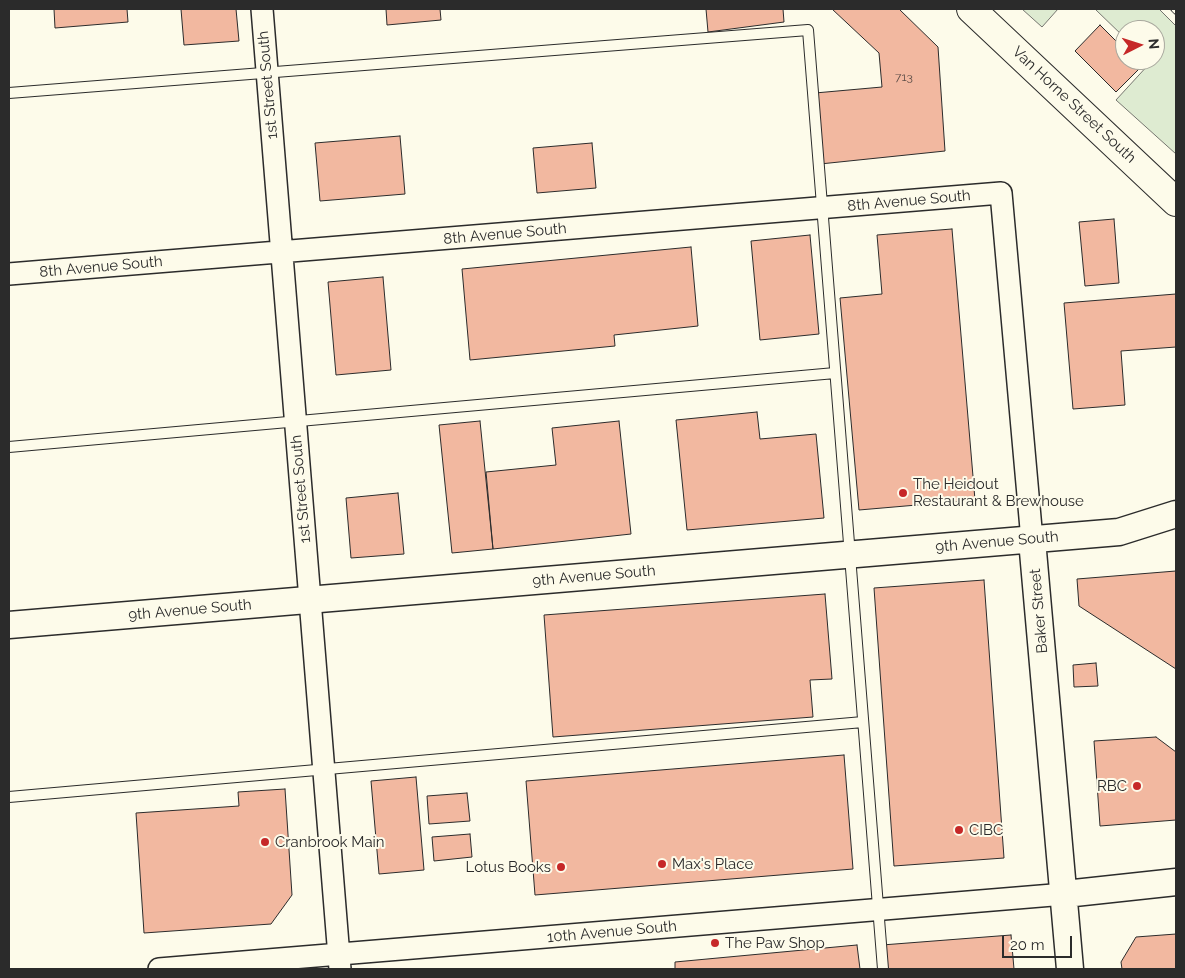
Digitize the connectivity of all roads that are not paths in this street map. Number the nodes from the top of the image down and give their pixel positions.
1 (262, 9) edge
2 (971, 9) edge
3 (267, 72) junction
4 (9, 93) edge
5 (1001, 193) joint
6 (1176, 202) edge
7 (822, 208) junction
8 (281, 252) junction
9 (9, 274) edge
10 (835, 373) junction
11 (295, 422) junction
12 (9, 447) edge
13 (1176, 514) edge
14 (1032, 540) junction
15 (850, 555) junction
16 (310, 600) junction
17 (9, 625) edge
18 (863, 722) junction
19 (323, 769) junction
20 (9, 797) edge
21 (1176, 882) edge
22 (1065, 894) junction
23 (878, 910) junction
24 (339, 962) edge
25 (159, 969) edge
26 (883, 969) edge
27 (1070, 969) edge

1 - 3 street, 1st Street South
2 - 6 highway, Van Horne Street South
3 - 4 lane
3 - 7 lane
3 - 8 street, 1st Street South
5 - 7 street, 8th Avenue South
5 - 14 street, Baker Street
7 - 8 street, 8th Avenue South
7 - 10 lane
8 - 9 street, 8th Avenue South
8 - 11 street, 1st Street South
10 - 11 lane
10 - 15 lane
11 - 12 lane
11 - 16 street, 1st Street South
13 - 14 street, 9th Avenue South
14 - 15 street, 9th Avenue South
14 - 22 street, Baker Street
15 - 16 street, 9th Avenue South
15 - 18 lane
16 - 17 street, 9th Avenue South
16 - 19 street, 1st Street South
18 - 19 lane
18 - 23 lane
19 - 20 lane
19 - 24 street, 1st Street South
21 - 22 street
22 - 23 street, 10th Avenue South
22 - 27 street, Baker Street
23 - 24 street, 10th Avenue South
23 - 26 lane
24 - 25 street, 10th Avenue South

